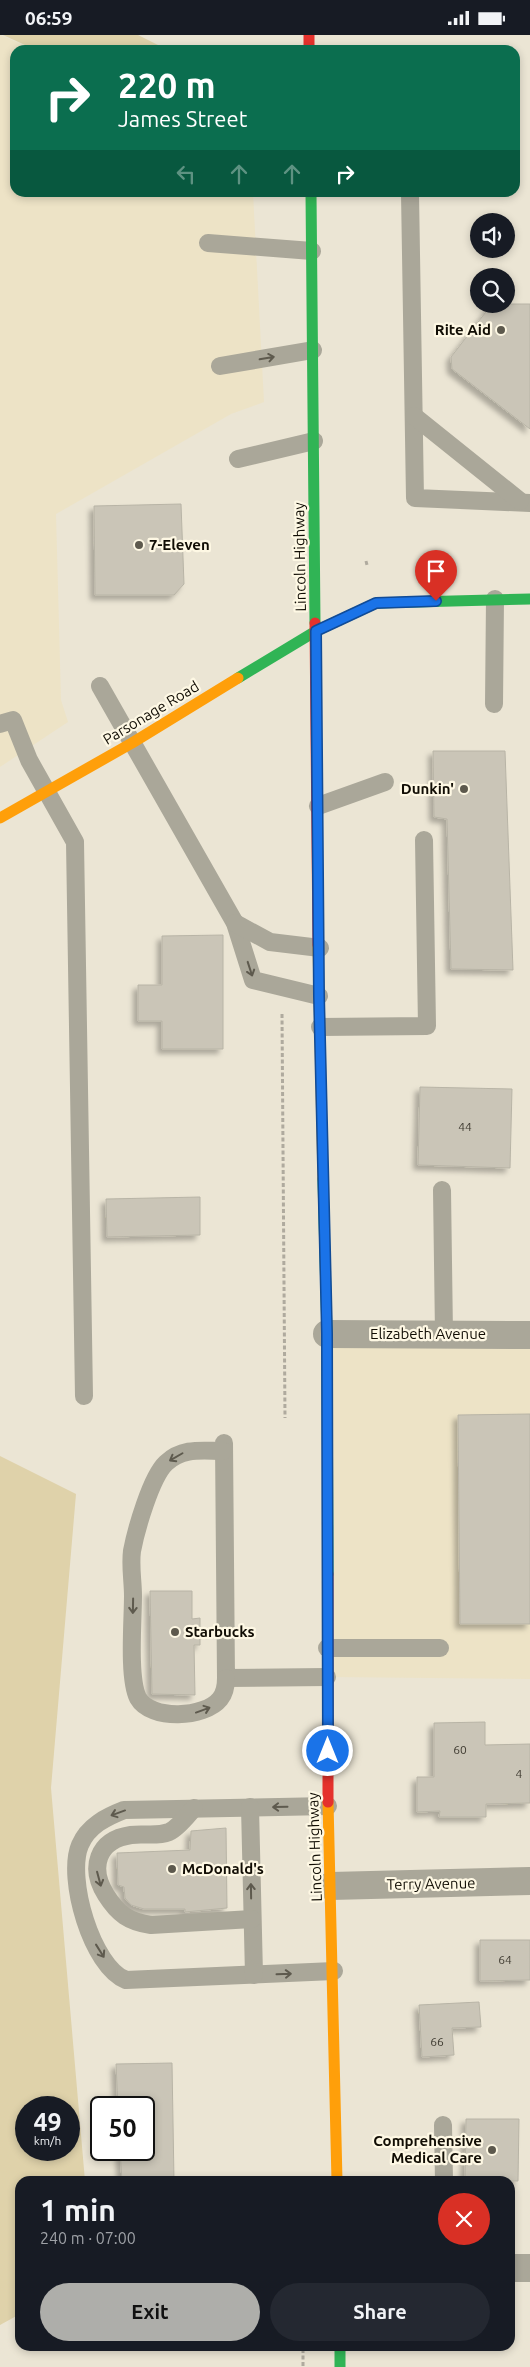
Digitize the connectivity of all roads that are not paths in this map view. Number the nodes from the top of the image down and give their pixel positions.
1 (311, 197) edge
2 (410, 197) edge
3 (208, 243) dead end
4 (312, 251) junction
5 (313, 350) junction
6 (220, 366) dead end
7 (414, 415) junction
8 (314, 441) junction
9 (238, 459) dead end
10 (525, 502) edge
11 (495, 599) junction
12 (530, 599) edge
13 (316, 631) junction
14 (100, 686) dead end
15 (494, 703) dead end
16 (0, 724) edge
17 (132, 743) junction
18 (385, 782) dead end
19 (48, 792) junction
20 (318, 805) junction
21 (0, 818) edge
22 (424, 840) dead end
23 (235, 923) junction
24 (320, 948) junction
25 (319, 996) junction
26 (320, 1027) junction
27 (442, 1190) dead end
28 (327, 1334) junction
29 (444, 1335) junction
30 (530, 1335) edge
31 (84, 1397) dead end
32 (327, 1648) junction
33 (440, 1648) dead end
34 (327, 1677) junction
35 (226, 1678) junction
36 (328, 1806) junction
37 (250, 1807) junction
38 (194, 1808) junction
39 (530, 1881) edge
40 (331, 1886) junction
41 (252, 1919) junction
42 (334, 1971) junction
43 (254, 1975) junction
44 (443, 2125) dead end
45 (338, 2176) edge
46 (444, 2176) edge
47 (530, 2267) edge
48 (515, 2268) edge
49 (340, 2351) edge
50 (340, 2367) edge

1 - 4 main road, Lincoln Highway
2 - 7 lane
3 - 4 lane
4 - 5 main road, Lincoln Highway
6 -> 5 lane
5 - 8 main road, Lincoln Highway
7 - 10 lane
7 - 10 lane
8 - 9 lane
8 - 13 main road, Lincoln Highway
11 - 12 main road, Parsonage Road
11 - 13 main road, Parsonage Road
11 - 15 lane
13 - 17 main road, Parsonage Road
13 - 20 main road, Lincoln Highway
14 - 17 lane
16 - 19 lane
17 - 19 main road, Parsonage Road
17 - 23 lane
18 - 20 lane
19 - 21 main road, Parsonage Road
19 - 31 lane
20 - 24 main road, Lincoln Highway
22 - 26 lane
23 - 24 lane
23 -> 25 lane
24 - 25 main road, Lincoln Highway
25 - 26 main road, Lincoln Highway
26 - 28 main road, Lincoln Highway
27 - 29 lane
28 - 29 street, Elizabeth Avenue
28 - 32 main road, Lincoln Highway
29 - 30 street, Elizabeth Avenue
32 - 33 lane
32 - 34 main road, Lincoln Highway
34 - 35 lane
34 - 36 main road, Lincoln Highway
35 -> 35 lane
36 -> 37 lane
36 - 40 main road, Lincoln Highway
37 - 38 lane
41 -> 37 lane
38 -> 41 lane
38 -> 43 lane
39 - 40 street, Terry Avenue
40 - 42 main road, Lincoln Highway
41 - 43 lane
43 -> 42 lane
42 - 45 main road, Lincoln Highway
44 - 46 lane
47 - 48 street
49 - 50 main road

